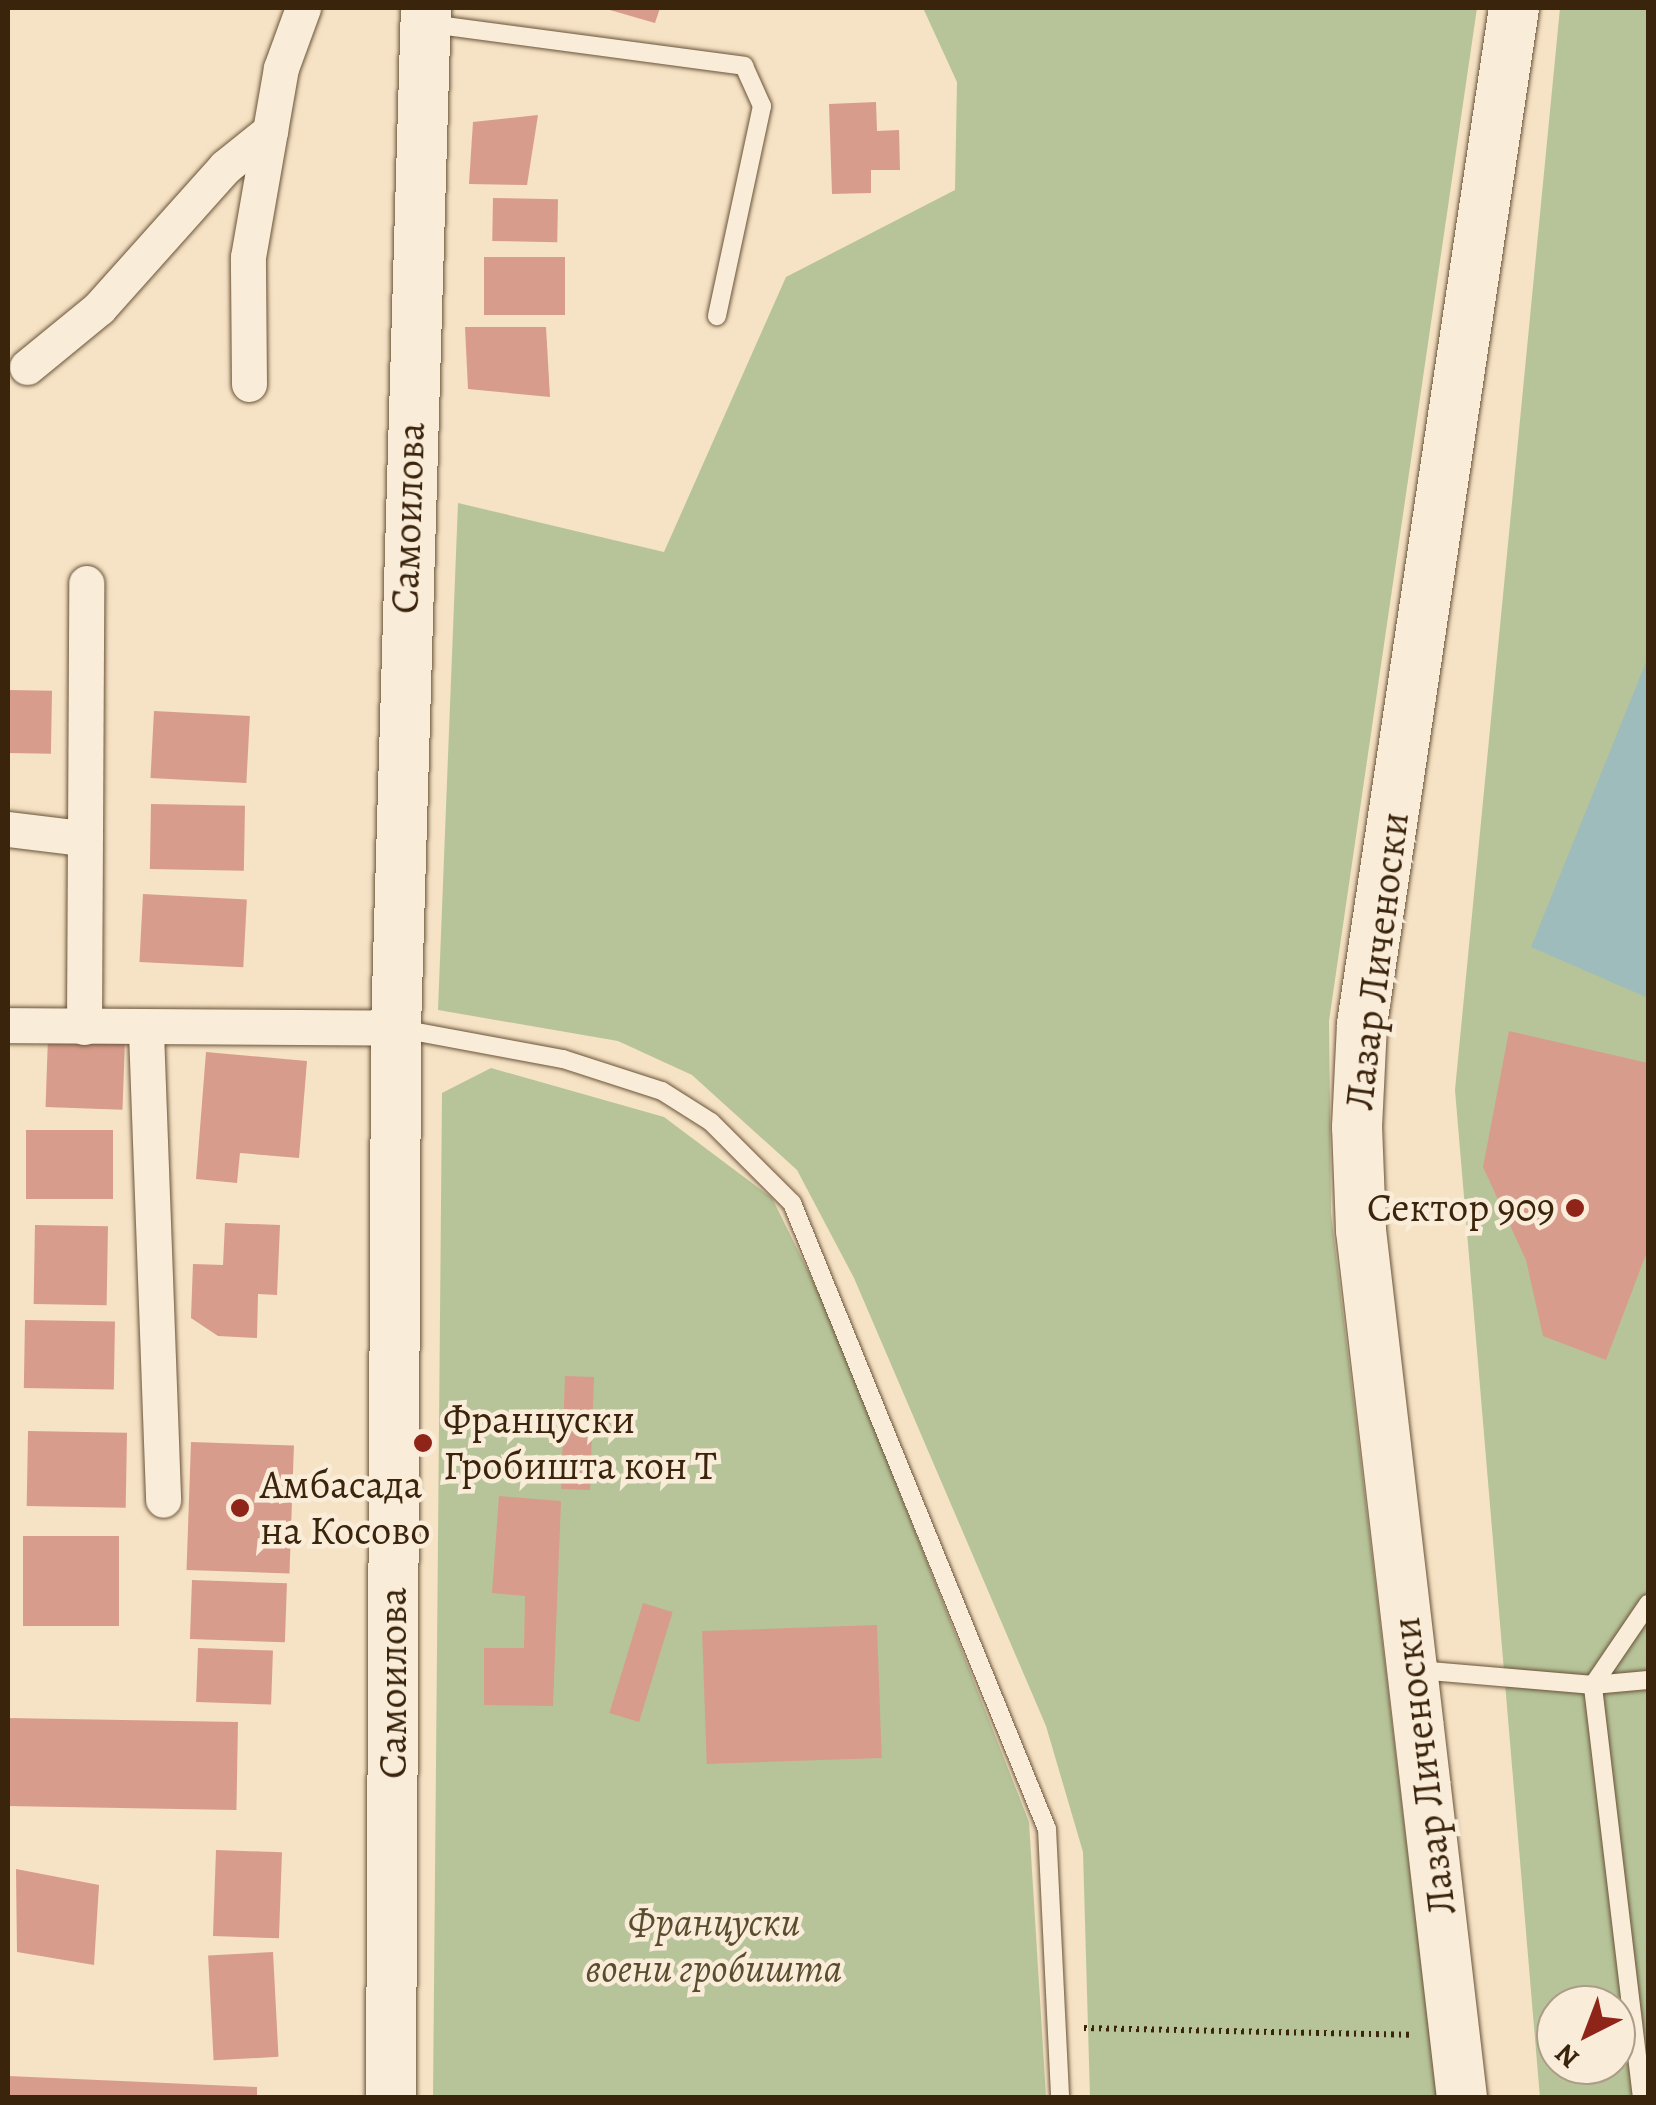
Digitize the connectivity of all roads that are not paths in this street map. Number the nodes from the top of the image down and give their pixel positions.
1 (303, 8) edge
2 (1514, 8) edge
3 (426, 16) edge
4 (270, 131) junction
5 (717, 316) dead end
6 (27, 367) dead end
7 (249, 384) dead end
8 (86, 583) dead end
9 (8, 829) edge
10 (81, 838) junction
11 (8, 1026) edge
12 (84, 1027) junction
13 (396, 1028) junction
14 (146, 1032) junction
15 (163, 1500) dead end
16 (1648, 1604) edge
17 (1412, 1670) junction
18 (1648, 1680) edge
19 (1593, 1684) junction
20 (392, 2098) edge
21 (1060, 2098) edge
22 (1462, 2098) edge
23 (1642, 2098) edge

1 - 4 street
2 - 17 street, Лазар Личеноски
3 - 5 lane
3 - 13 street, Самоилова
4 - 6 street
4 - 7 street
8 - 10 street
9 - 10 street
10 - 12 street
11 - 12 street
12 - 14 street
13 - 14 street
13 - 20 street, Самоилова
13 - 21 lane
14 - 15 street
16 - 19 lane
17 - 19 lane
17 - 22 street, Лазар Личеноски
18 - 19 lane
19 - 23 lane

